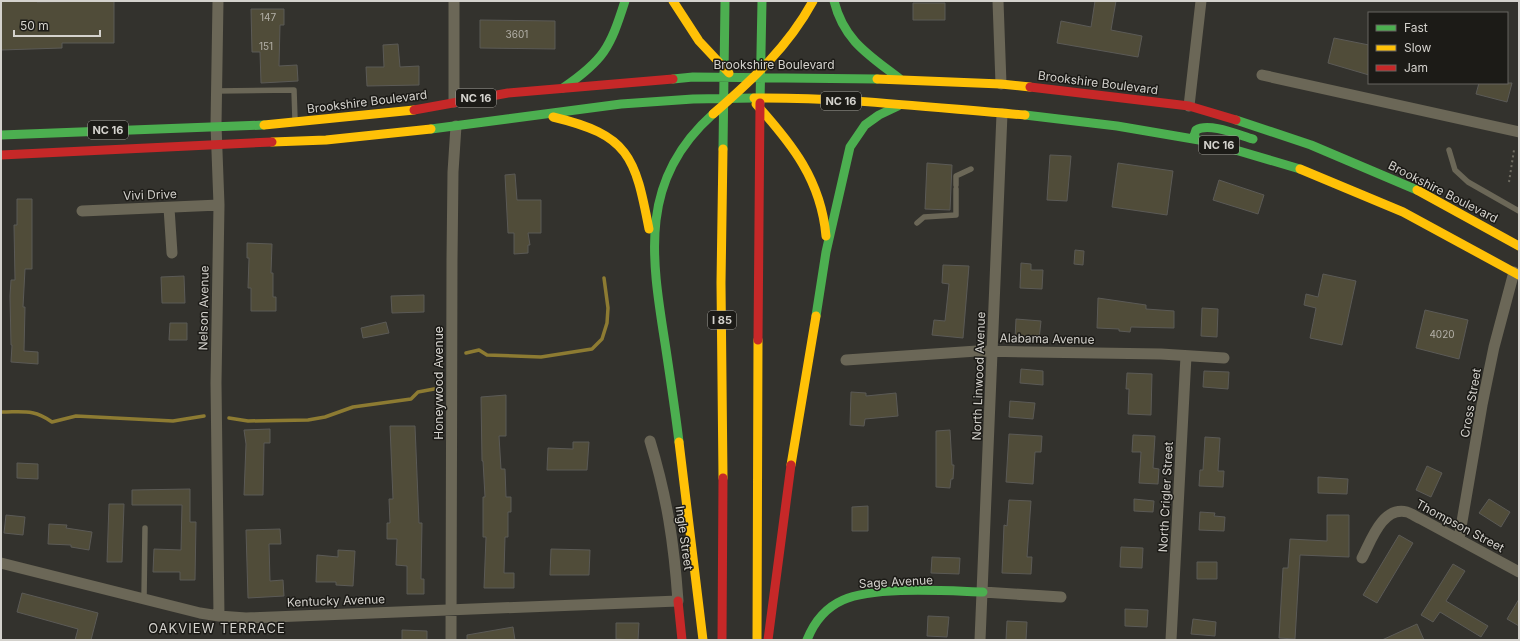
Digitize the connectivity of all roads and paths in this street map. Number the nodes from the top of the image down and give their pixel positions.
1 (218, 1) edge
2 (454, 1) edge
3 (625, 1) edge
4 (673, 1) edge
5 (725, 1) edge
6 (762, 1) edge
7 (813, 1) edge
8 (834, 1) edge
9 (998, 1) edge
10 (1201, 1) edge
11 (1262, 75) dead end
12 (733, 77) junction
13 (755, 77) junction
14 (900, 79) junction
15 (1001, 84) junction
16 (563, 88) junction
17 (744, 88) junction
18 (216, 91) junction
19 (732, 98) junction
20 (752, 99) junction
21 (454, 102) junction
22 (899, 105) junction
23 (1189, 106) junction
24 (1002, 114) junction
25 (539, 115) junction
26 (295, 122) junction
27 (216, 125) junction
28 (456, 126) junction
29 (1519, 132) edge
30 (1, 135) edge
31 (1193, 139) junction
32 (1261, 140) dead end
33 (1274, 143) dead end
34 (216, 145) junction
35 (1449, 150) dead end
36 (1514, 150) dead end
37 (1333, 154) junction
38 (1, 155) edge
39 (971, 169) dead end
40 (1509, 182) dead end
41 (219, 206) junction
42 (169, 208) junction
43 (1519, 210) edge
44 (82, 211) dead end
45 (917, 223) dead end
46 (1519, 246) edge
47 (653, 250) junction
48 (826, 252) junction
49 (172, 254) dead end
50 (1517, 274) edge
51 (993, 351) junction
52 (1186, 356) junction
53 (1224, 358) dead end
54 (846, 360) dead end
55 (650, 441) dead end
56 (144, 528) dead end
57 (1459, 539) junction
58 (1362, 558) dead end
59 (1, 563) edge
60 (1519, 572) edge
61 (983, 592) junction
62 (1061, 596) dead end
63 (144, 598) junction
64 (678, 601) junction
65 (451, 610) junction
66 (219, 616) junction
67 (451, 640) edge
68 (682, 640) edge
69 (703, 640) edge
70 (722, 640) edge
71 (757, 640) edge
72 (768, 640) edge
73 (807, 640) edge
74 (980, 640) edge
75 (1171, 640) edge

1 - 18 street, Nelson Avenue
2 - 21 street
3 - 16 main road
4 - 12 main road
5 - 70 main road, I 85
6 - 71 main road
7 - 13 main road
8 - 14 main road
9 - 15 street
10 - 23 street
11 - 29 street
12 - 13 main road, Brookshire Boulevard / NC 16
12 - 16 main road, Brookshire Boulevard / NC 16
12 - 17 main road
13 - 14 main road, Brookshire Boulevard / NC 16
13 - 17 main road
14 - 15 main road, Brookshire Boulevard / NC 16
15 - 23 main road, Brookshire Boulevard / NC 16
16 - 21 main road, Brookshire Boulevard / NC 16
17 - 19 main road
17 - 20 main road
18 - 26 lane
18 - 27 street, Nelson Avenue
19 - 20 main road, NC 16
19 - 25 main road, NC 16
19 - 47 main road
20 - 22 main road, NC 16
20 - 48 main road
21 - 26 main road, Brookshire Boulevard / NC 16
22 - 24 main road, NC 16
22 - 48 main road
23 - 37 main road, Brookshire Boulevard / NC 16
24 - 31 main road, NC 16
24 - 51 street, North Linwood Avenue
25 - 28 main road, NC 16
25 - 47 main road
26 - 27 main road, Brookshire Boulevard / NC 16
27 - 30 main road, Brookshire Boulevard / NC 16
27 - 34 street, Nelson Avenue
28 - 34 main road, NC 16
28 - 65 street, Honeywood Avenue
31 - 32 main road
31 - 50 main road, NC 16
33 - 37 main road
34 - 38 main road, NC 16
34 - 41 street, Nelson Avenue
35 - 43 lane
36 - 40 path
37 - 46 main road, Brookshire Boulevard / NC 16
39 - 45 lane
41 - 42 street, Vivi Drive
41 - 66 street, Nelson Avenue
42 - 44 street, Vivi Drive
42 - 49 street
47 - 69 main road
48 - 72 main road
50 - 57 street, Cross Street
51 - 52 street, Alabama Avenue
51 - 54 street, Alabama Avenue
51 - 61 street, North Linwood Avenue
52 - 53 street, Alabama Avenue
52 - 75 street, North Crigler Street
55 - 64 street, Ingle Street
56 - 63 lane
57 - 58 street, Thompson Street
57 - 60 street, Thompson Street
59 - 63 street, Kentucky Avenue
61 - 62 street
61 - 73 main road, Sage Avenue
61 - 74 street, North Linwood Avenue
63 - 66 street, Kentucky Avenue
64 - 65 street, Kentucky Avenue
64 - 68 main road, Ingle Street
65 - 66 street, Kentucky Avenue
65 - 67 street, Honeywood Avenue

